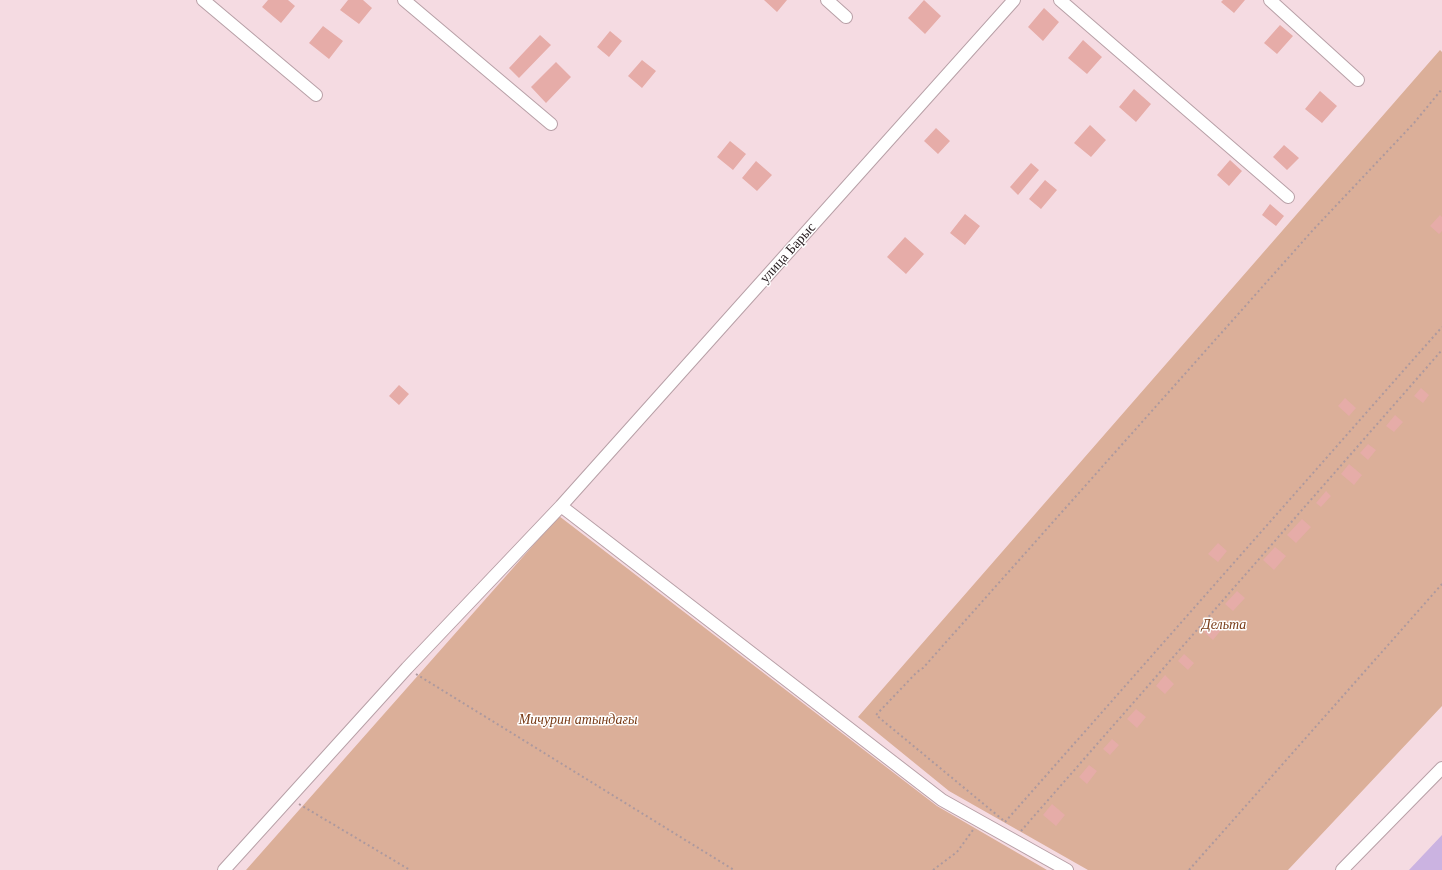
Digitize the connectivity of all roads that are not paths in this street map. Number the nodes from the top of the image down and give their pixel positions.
1 (203, 0) edge
2 (404, 0) edge
3 (827, 0) edge
4 (1014, 0) edge
5 (1060, 0) edge
6 (1270, 0) edge
7 (846, 17) dead end
8 (1358, 80) dead end
9 (316, 95) dead end
10 (551, 124) dead end
11 (1288, 197) dead end
12 (561, 506) junction
13 (1442, 768) edge
14 (224, 870) edge
15 (1067, 870) edge
16 (1342, 870) edge

1 - 9 street
2 - 10 street
3 - 7 street
4 - 12 street, улица Барыс
5 - 11 street
6 - 8 street
12 - 14 street, улица Барыс
12 - 15 street
13 - 16 street

